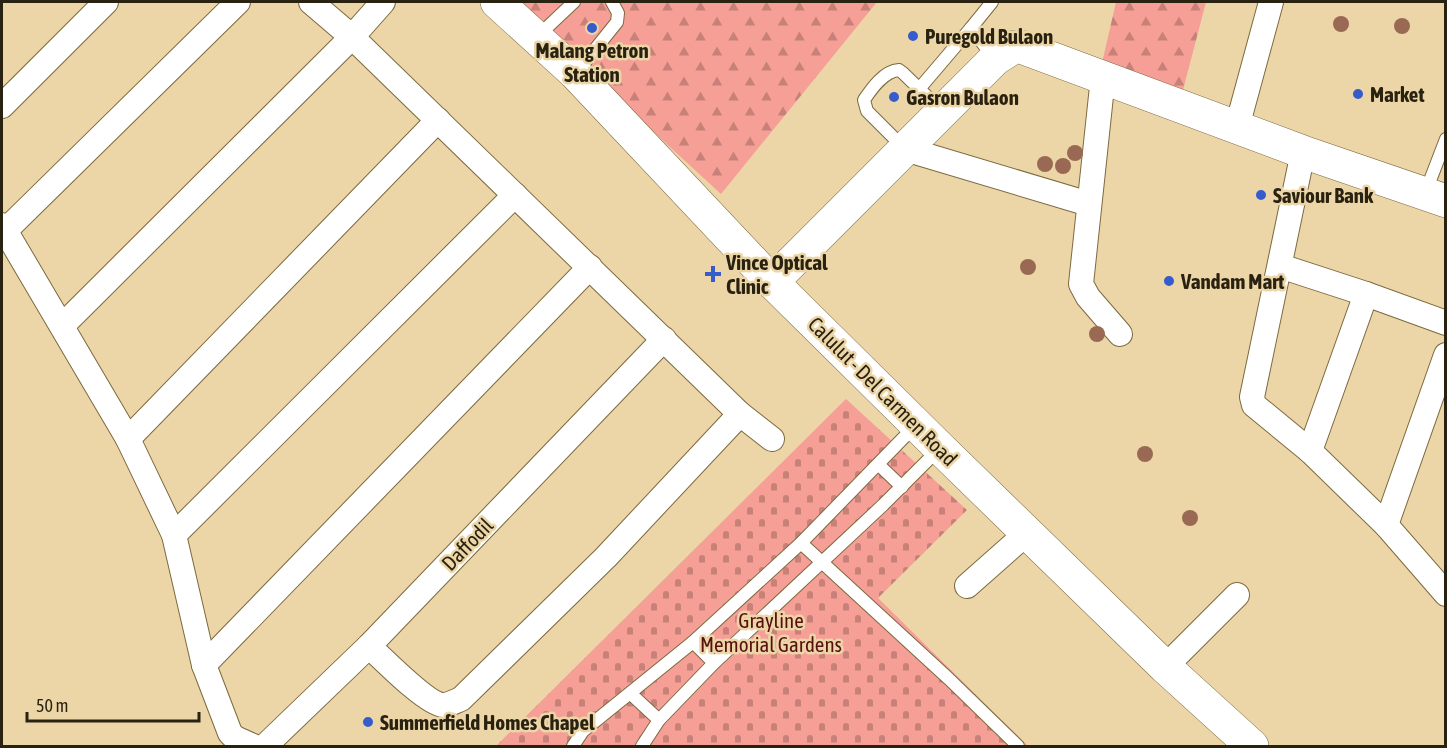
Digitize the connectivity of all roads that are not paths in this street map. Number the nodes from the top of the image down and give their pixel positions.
1 (106, 2) edge
2 (238, 2) edge
3 (311, 2) edge
4 (383, 2) edge
5 (497, 2) edge
6 (574, 2) edge
7 (612, 2) edge
8 (992, 2) edge
9 (1271, 2) edge
10 (971, 28) junction
11 (352, 37) junction
12 (537, 37) junction
13 (995, 59) junction
14 (575, 74) junction
15 (1103, 77) junction
16 (919, 89) junction
17 (2, 106) edge
18 (942, 111) junction
19 (438, 120) junction
20 (1237, 127) junction
21 (1446, 139) edge
22 (904, 149) junction
23 (1303, 152) junction
24 (515, 195) junction
25 (1435, 197) edge
26 (1089, 204) junction
27 (3, 228) edge
28 (1280, 266) junction
29 (590, 267) junction
30 (771, 282) junction
31 (1366, 294) junction
32 (1446, 323) edge
33 (62, 326) junction
34 (1120, 334) dead end
35 (664, 339) junction
36 (1446, 355) edge
37 (740, 414) junction
38 (916, 425) junction
39 (128, 439) junction
40 (772, 439) dead end
41 (940, 448) junction
42 (1310, 451) junction
43 (879, 465) junction
44 (902, 487) junction
45 (1386, 525) junction
46 (1028, 532) junction
47 (174, 535) junction
48 (801, 543) junction
49 (823, 562) junction
50 (967, 586) dead end
51 (1237, 594) dead end
52 (1446, 594) edge
53 (693, 642) junction
54 (369, 646) junction
55 (714, 663) junction
56 (204, 665) junction
57 (1165, 667) junction
58 (631, 694) junction
59 (659, 720) junction
60 (266, 746) edge
61 (253, 747) edge
62 (573, 747) edge
63 (642, 747) edge
64 (1018, 747) edge
65 (1252, 747) edge

1 - 17 street
2 - 27 street
3 - 11 street
4 - 11 street
5 - 12 main road, Calulut - Del Carmen Road
6 - 12 lane
7 - 14 lane
8 - 10 lane
9 - 20 street
10 - 13 lane
10 - 16 lane
11 - 19 street
11 - 33 street
12 - 14 main road, Calulut - Del Carmen Road
13 - 15 main road
13 - 18 main road
14 - 30 main road, Calulut - Del Carmen Road
15 - 20 main road
15 - 26 street
16 - 18 lane
16 - 22 lane
18 - 22 main road
19 - 24 street
19 - 39 street
20 - 23 main road
21 - 25 lane
22 - 26 street
22 - 30 main road
23 - 25 main road
23 - 28 street
24 - 29 street
24 - 47 street
26 - 34 street
27 - 33 street
28 - 31 street
28 - 42 street
29 - 35 street
29 - 56 street
30 - 38 main road, Calulut - Del Carmen Road
31 - 32 street
31 - 42 street
33 - 39 street
35 - 37 street
35 - 54 street, Daffodil
36 - 45 street
37 - 40 street
37 - 54 street
38 - 41 main road, Calulut - Del Carmen Road
38 - 43 lane
39 - 47 street
41 - 44 lane
41 - 46 main road, Calulut - Del Carmen Road
42 - 45 street
43 - 44 lane
43 - 48 lane
44 - 49 lane
45 - 52 street
46 - 50 street
46 - 57 main road, Calulut - Del Carmen Road
47 - 56 street
48 - 49 lane
48 - 53 lane
49 - 55 lane
49 - 64 lane
51 - 57 street
53 - 55 lane
53 - 58 lane
54 - 60 street, Daffodil
55 - 59 lane
56 - 61 street
57 - 65 main road, Calulut - Del Carmen Road
58 - 59 lane
58 - 62 lane
59 - 63 lane

